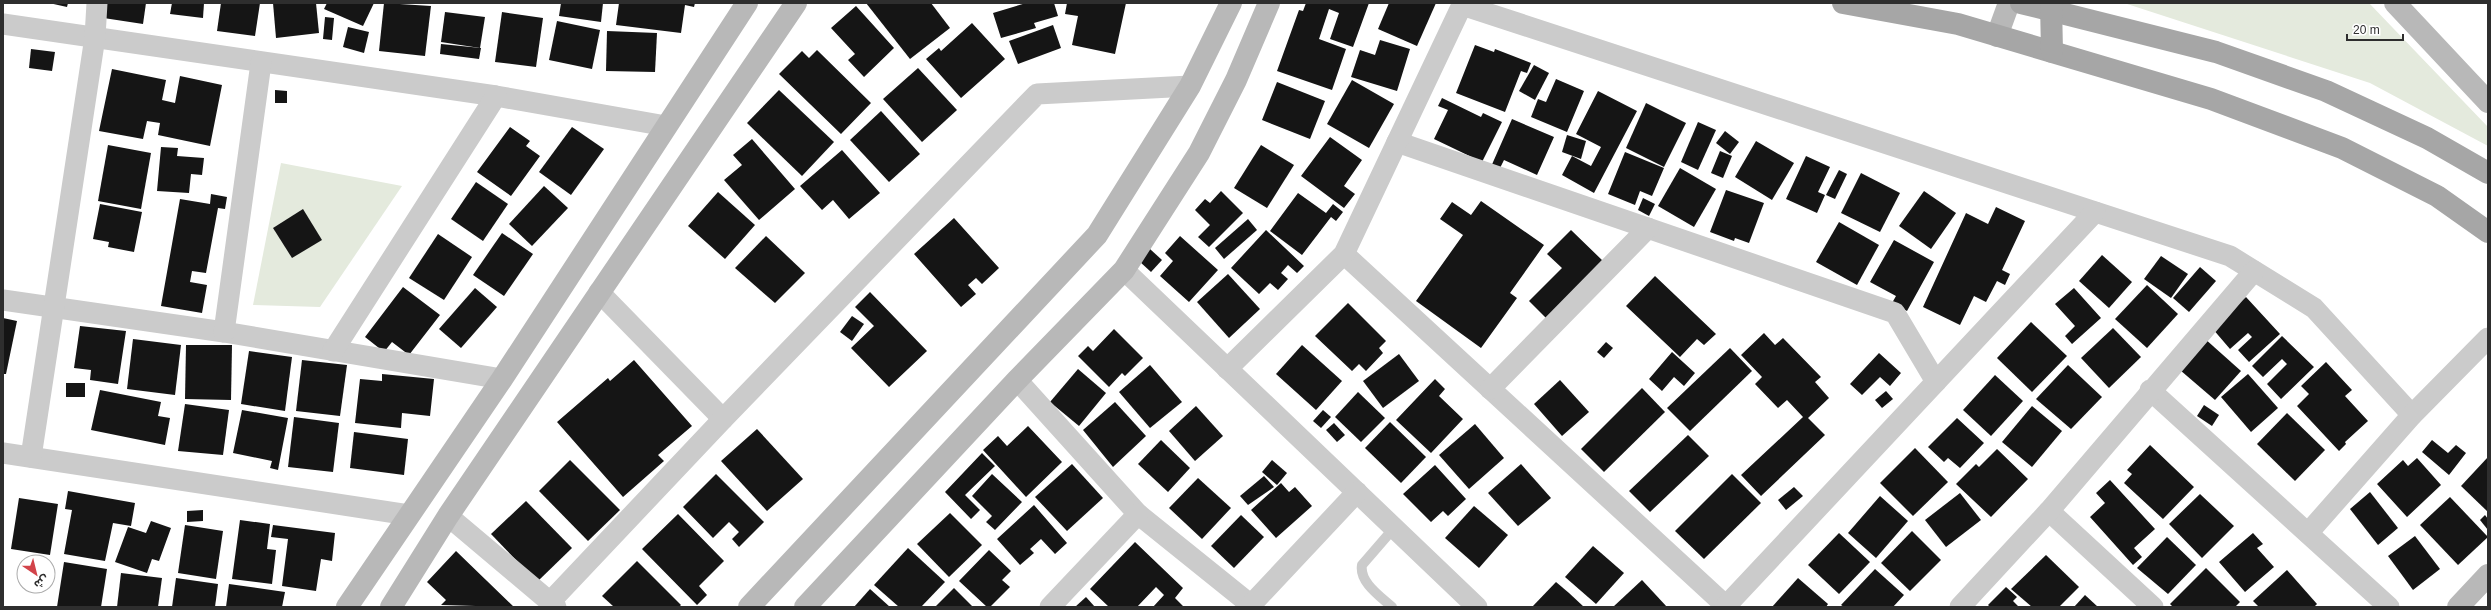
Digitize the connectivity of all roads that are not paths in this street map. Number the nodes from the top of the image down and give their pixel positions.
1 (97, 3) edge
2 (747, 3) edge
3 (796, 3) edge
4 (1231, 3) edge
5 (1269, 3) edge
6 (1843, 3) edge
7 (2009, 3) edge
8 (2021, 3) edge
9 (2395, 3) edge
10 (2050, 7) edge
11 (3, 24) edge
12 (1997, 36) junction
13 (94, 37) junction
14 (2052, 52) junction
15 (261, 63) junction
16 (1190, 86) junction
17 (496, 96) junction
18 (2488, 102) edge
19 (666, 126) junction
20 (1397, 142) junction
21 (2488, 173) edge
22 (2095, 212) junction
23 (1648, 228) junction
24 (2488, 232) edge
25 (1344, 254) junction
26 (1124, 270) junction
27 (2254, 271) junction
28 (599, 292) junction
29 (3, 300) edge
30 (55, 309) junction
31 (224, 332) junction
32 (2488, 338) edge
33 (333, 351) junction
34 (1227, 369) junction
35 (502, 379) junction
36 (1017, 380) junction
37 (1936, 382) junction
38 (1490, 389) junction
39 (2150, 390) junction
40 (2412, 415) junction
41 (723, 419) junction
42 (3, 453) edge
43 (31, 457) junction
44 (1357, 492) junction
45 (2049, 511) junction
46 (1138, 514) junction
47 (409, 515) junction
48 (448, 516) junction
49 (1394, 528) junction
50 (2308, 533) junction
51 (2488, 575) edge
52 (553, 604) edge
53 (1250, 606) edge
54 (348, 607) edge
55 (391, 607) edge
56 (749, 607) edge
57 (805, 607) edge
58 (1050, 607) edge
59 (1392, 607) edge
60 (1477, 607) edge
61 (1725, 607) edge
62 (1960, 607) edge
63 (2152, 607) edge
64 (2389, 607) edge
65 (2458, 607) edge

1 - 13 street
2 - 19 main road
3 - 28 main road
4 - 16 main road
5 - 26 main road
6 - 12 main road
7 - 12 main road
8 - 10 main road
9 - 18 main road
10 - 14 main road
10 - 21 main road
11 - 13 street
12 - 14 main road
13 - 15 street
13 - 30 street
14 - 24 main road
15 - 17 street
15 - 31 street
16 - 41 street
16 - 56 main road
17 - 19 street
17 - 33 street
19 - 35 main road
20 - 22 street
20 - 23 street
20 - 25 street
22 - 27 street
22 - 37 street
23 - 37 street
23 - 38 street
25 - 34 street
25 - 38 street
26 - 34 street
26 - 36 main road
27 - 39 street
27 - 40 street
28 - 41 street
28 - 48 main road
29 - 30 street
30 - 31 street
30 - 43 street
31 - 33 street
32 - 40 street
33 - 35 street
34 - 44 street
35 - 47 main road
36 - 46 street
36 - 57 main road
37 - 61 street
38 - 61 street
39 - 45 street
39 - 50 street
40 - 50 street
41 - 52 street
42 - 43 street
43 - 47 street
44 - 49 street
44 - 53 street
45 - 62 street
45 - 63 street
46 - 53 street
46 - 58 street
47 - 54 main road
48 - 52 street
48 - 55 main road
49 - 59 lane
49 - 60 street
50 - 64 street
51 - 65 main road

